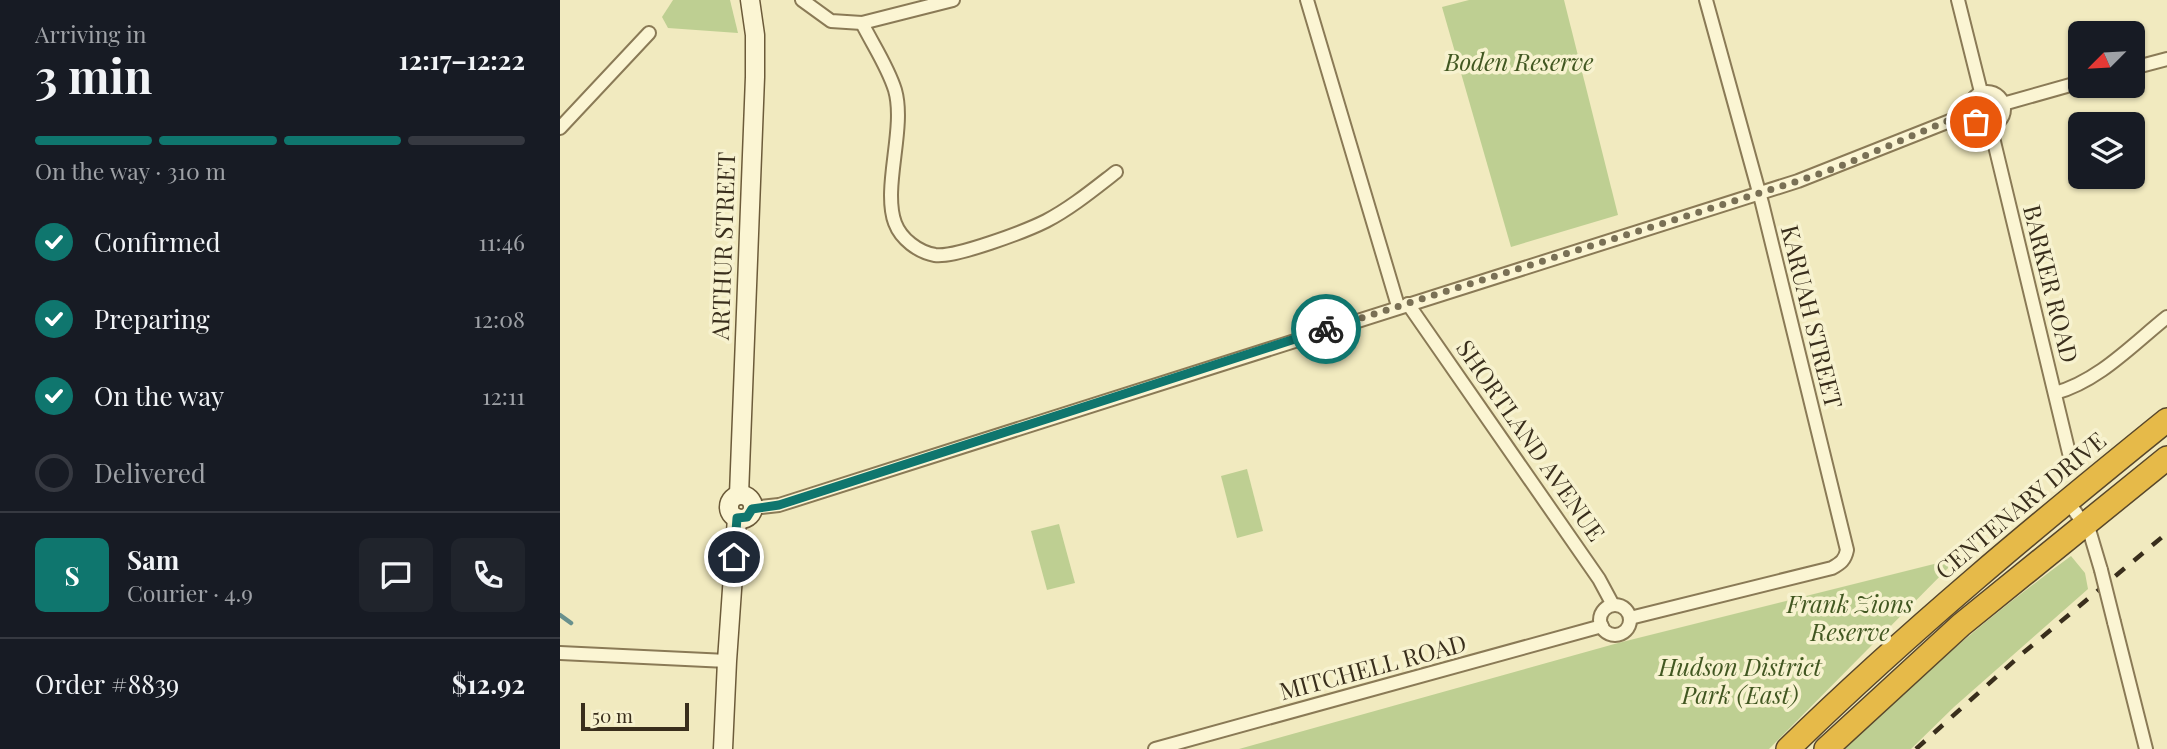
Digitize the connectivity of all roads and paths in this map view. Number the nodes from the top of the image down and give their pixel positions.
1 (750, 0) edge
2 (802, 0) edge
3 (953, 0) edge
4 (1307, 0) edge
5 (1706, 0) edge
6 (1958, 0) edge
7 (862, 23) junction
8 (649, 33) dead end
9 (2167, 59) edge
10 (2146, 65) edge
11 (2068, 86) edge
12 (1981, 92) junction
13 (2003, 104) junction
14 (1970, 113) junction
15 (562, 121) edge
16 (1990, 125) junction
17 (1116, 172) dead end
18 (1759, 193) junction
19 (1403, 305) junction
20 (2167, 317) edge
21 (2055, 393) junction
22 (2167, 420) edge
23 (2069, 453) dead end
24 (2167, 458) edge
25 (2067, 500) junction
26 (745, 513) junction
27 (2085, 524) junction
28 (1613, 605) junction
29 (1630, 618) junction
30 (1602, 626) junction
31 (560, 653) edge
32 (727, 661) junction
33 (723, 749) edge
34 (1154, 749) edge
35 (1788, 749) edge
36 (1826, 749) edge
37 (2146, 749) edge

1 - 26 main road, ARTHUR STREET
2 - 7 street
3 - 7 street
4 - 19 street, SHORTLAND AVENUE
5 - 18 street, KARUAH STREET
6 - 12 street
7 - 17 street
8 - 15 street
9 - 10 street
11 - 13 street
12 - 13 street
12 - 14 street
13 - 16 street
14 - 16 street
14 - 18 street
16 - 21 street, BARKER ROAD
18 - 19 street
18 - 29 street, KARUAH STREET
19 - 26 street
19 - 28 street, SHORTLAND AVENUE
20 - 21 street
21 - 23 street, BARKER ROAD
22 - 25 highway, CENTENARY DRIVE
24 - 27 highway
25 - 27 street
25 - 35 highway, CENTENARY DRIVE
26 - 32 main road
27 - 36 highway
27 - 37 street, bridge
28 - 29 street
28 - 30 street
29 - 30 street
30 - 34 street, MITCHELL ROAD
31 - 32 street
32 - 33 main road

